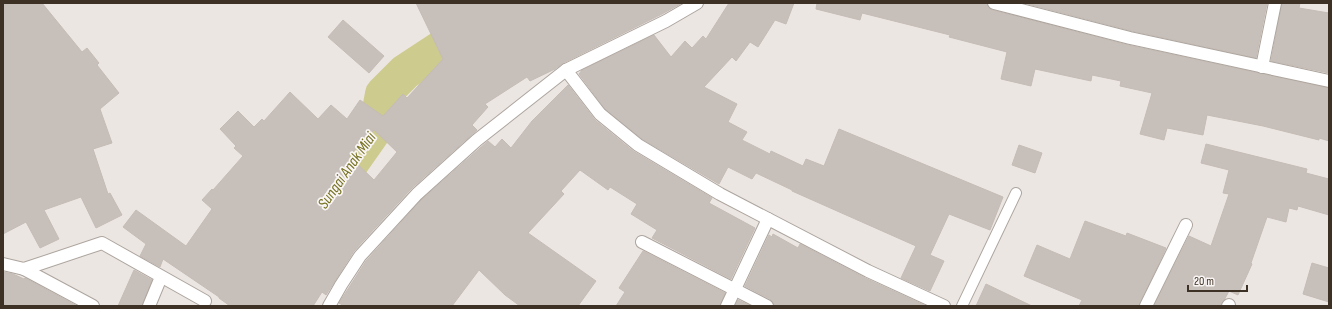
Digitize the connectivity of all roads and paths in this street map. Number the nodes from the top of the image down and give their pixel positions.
1 (697, 3) edge
2 (994, 3) edge
3 (1275, 3) edge
4 (1262, 67) junction
5 (566, 70) junction
6 (1329, 81) edge
7 (1016, 193) dead end
8 (768, 219) junction
9 (1186, 225) dead end
10 (642, 242) dead end
11 (3, 264) edge
12 (24, 269) junction
13 (161, 276) junction
14 (734, 290) junction
15 (205, 301) dead end
16 (93, 306) edge
17 (149, 306) edge
18 (329, 306) edge
19 (727, 306) edge
20 (767, 306) edge
21 (944, 306) edge
22 (962, 306) edge
23 (1146, 306) edge

1 - 5 street
2 - 4 street
3 - 4 street
4 - 6 street
5 - 8 street
5 - 18 street
7 - 22 lane
8 - 14 street
8 - 21 street
9 - 23 street
10 - 14 street
11 - 12 street
12 - 13 street
12 - 16 street
13 - 15 street
13 - 17 street
14 - 19 street
14 - 20 street

